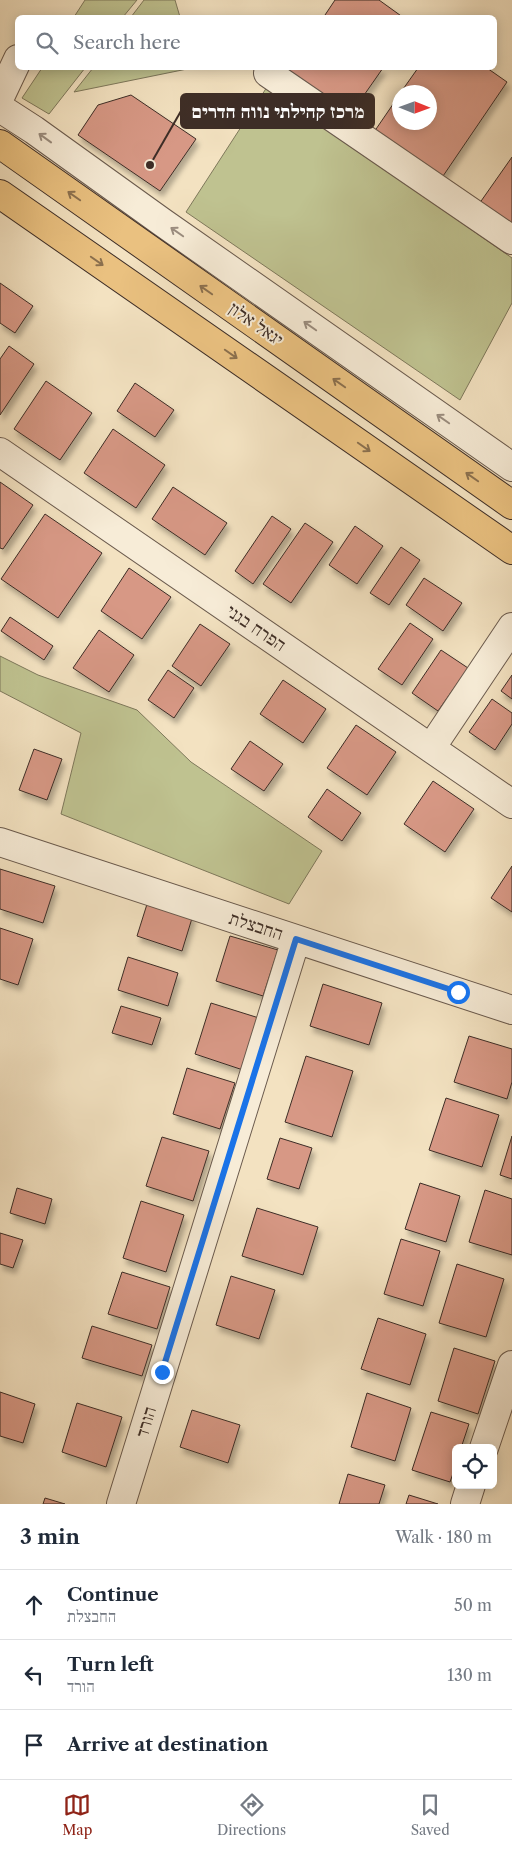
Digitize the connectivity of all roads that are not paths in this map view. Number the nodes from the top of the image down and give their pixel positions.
1 (15, 65) edge
2 (268, 73) dead end
3 (0, 97) edge
4 (0, 108) edge
5 (0, 144) edge
6 (0, 194) edge
7 (512, 240) edge
8 (0, 452) edge
9 (512, 467) edge
10 (512, 505) edge
11 (512, 550) edge
12 (512, 627) edge
13 (431, 748) junction
14 (512, 804) edge
15 (0, 842) edge
16 (296, 939) junction
17 (512, 1010) edge
18 (512, 1365) edge
19 (485, 1444) edge
20 (470, 1489) edge
21 (121, 1504) edge
22 (465, 1504) edge

1 - 3 street
2 - 7 street
9 -> 4 street
10 -> 5 main road, יגאל אלון
6 -> 11 main road
8 - 13 street, הפרח בגני
12 - 13 street
13 - 14 street, הפרח בגני
15 - 16 street, החבצלת
16 - 17 street, החבצלת
16 - 21 street, הורד
18 - 19 street
20 - 22 street

